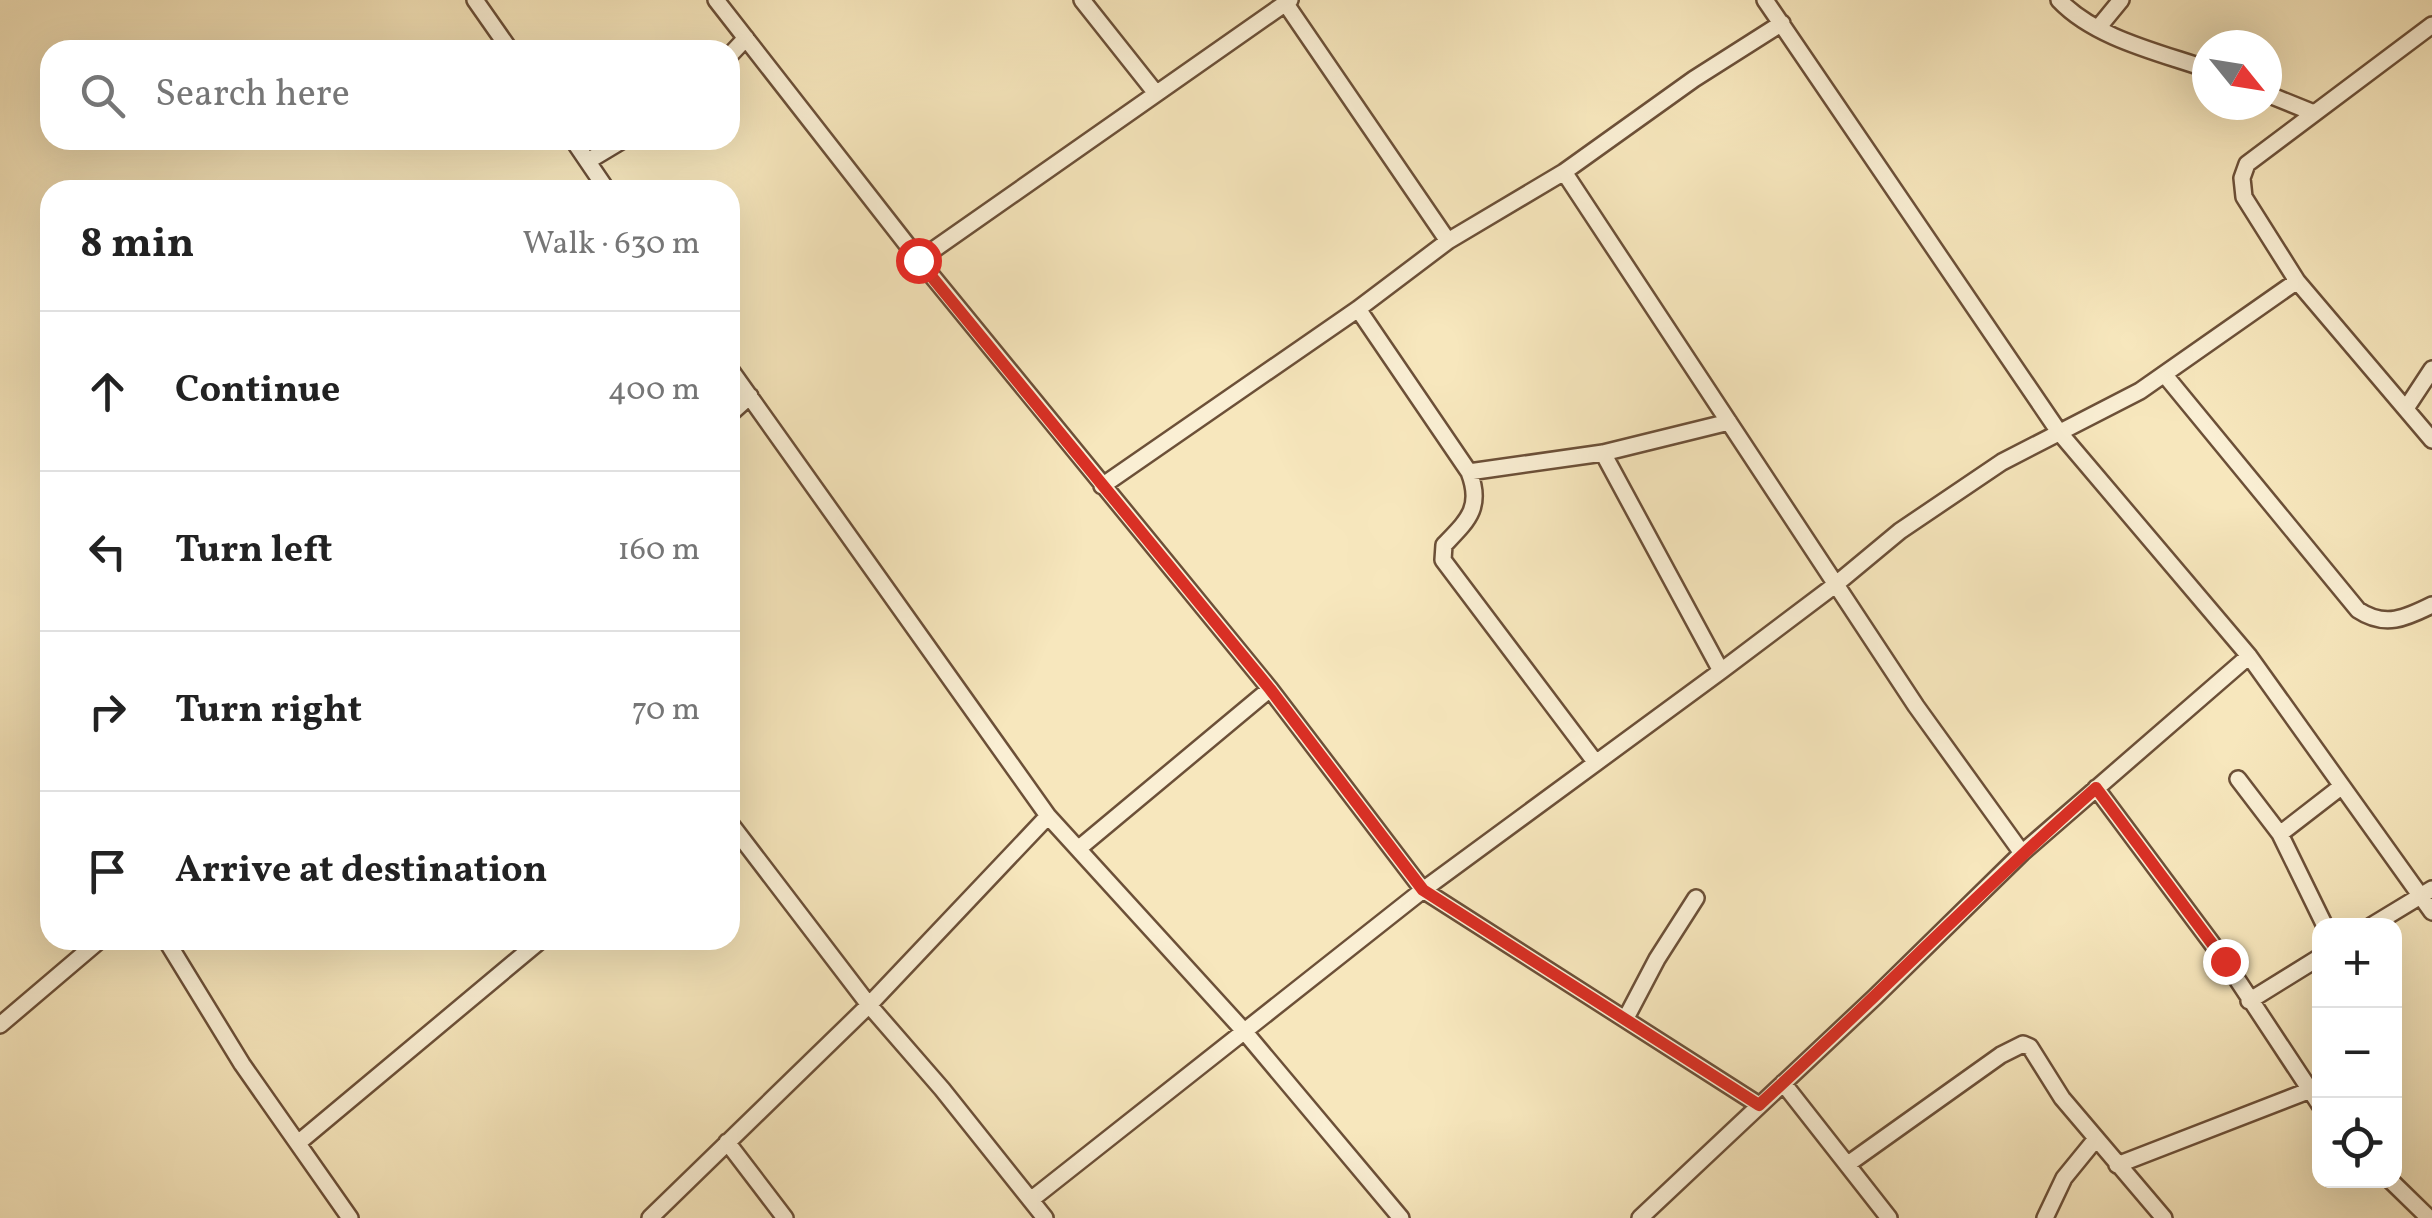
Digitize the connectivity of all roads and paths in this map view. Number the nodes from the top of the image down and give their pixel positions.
1 (475, 0) edge
2 (716, 0) edge
3 (1082, 0) edge
4 (1765, 0) edge
5 (2058, 0) edge
6 (2121, 0) edge
7 (1288, 2) edge
8 (1782, 23) junction
9 (2432, 25) edge
10 (2098, 28) junction
11 (746, 38) junction
12 (503, 40) edge
13 (740, 44) edge
14 (2192, 62) edge
15 (1156, 92) junction
16 (2282, 100) edge
17 (2314, 112) junction
18 (580, 150) edge
19 (606, 150) edge
20 (588, 161) junction
21 (1564, 172) junction
22 (600, 180) edge
23 (1448, 242) junction
24 (918, 260) junction
25 (2297, 281) junction
26 (1358, 310) junction
27 (2432, 369) edge
28 (2164, 374) junction
29 (740, 382) edge
30 (750, 396) junction
31 (740, 405) edge
32 (2407, 407) junction
33 (1729, 422) junction
34 (2059, 432) junction
35 (2432, 440) edge
36 (1603, 453) junction
37 (1469, 472) junction
38 (1102, 486) junction
39 (1836, 585) junction
40 (2432, 605) edge
41 (2249, 656) junction
42 (1721, 671) junction
43 (1270, 689) junction
44 (1596, 763) junction
45 (2238, 779) dead end
46 (2342, 786) junction
47 (2096, 788) junction
48 (1048, 816) junction
49 (2280, 834) junction
50 (740, 836) edge
51 (1078, 849) junction
52 (2022, 852) junction
53 (1423, 890) junction
54 (2426, 892) edge
55 (1696, 898) dead end
56 (2432, 912) edge
57 (2320, 918) edge
58 (2384, 918) edge
59 (88, 950) edge
60 (172, 950) edge
61 (530, 950) edge
62 (2312, 963) edge
63 (2250, 1001) junction
64 (868, 1005) junction
65 (1626, 1018) junction
66 (0, 1025) edge
67 (1244, 1031) junction
68 (1783, 1083) junction
69 (2308, 1091) junction
70 (2314, 1098) edge
71 (1759, 1105) junction
72 (2095, 1140) junction
73 (727, 1142) junction
74 (298, 1143) junction
75 (1848, 1164) junction
76 (2116, 1165) junction
77 (2398, 1188) edge
78 (1032, 1200) junction
79 (1648, 1216) edge
80 (350, 1218) edge
81 (650, 1218) edge
82 (786, 1218) edge
83 (1045, 1218) edge
84 (1402, 1218) edge
85 (1889, 1218) edge
86 (2045, 1218) edge
87 (2164, 1218) edge
88 (2429, 1218) edge

1 - 12 street
2 - 11 street
3 - 15 street
4 - 8 street
5 - 10 street
6 - 10 street
7 - 15 street
7 - 23 street
8 - 21 street
8 - 34 street
9 - 17 street
10 - 14 street
11 - 13 street
11 - 24 street
15 - 24 street
16 - 17 street
17 - 25 street
18 - 20 street
19 - 20 street
20 - 22 street
21 - 23 street
21 - 33 street
23 - 26 street
24 - 38 street
25 - 28 street
25 - 32 street
26 - 37 street
26 - 38 street
27 - 32 street
28 - 34 street
28 - 40 street
29 - 30 street
30 - 31 street
30 - 48 street
32 - 35 street
33 - 36 street
33 - 39 street
34 - 39 street
34 - 41 street
36 - 37 street
36 - 42 street
37 - 44 street
38 - 43 street
39 - 42 street
39 - 52 street
41 - 46 street
41 - 47 street
42 - 44 street
43 - 51 street
43 - 53 street
44 - 53 street
45 - 49 street
46 - 49 street
46 - 54 street
47 - 52 street
47 - 63 street
48 - 51 street
48 - 64 street
49 - 57 street
50 - 64 street
51 - 67 street
52 - 68 street
53 - 65 street
53 - 67 street
54 - 56 street
54 - 58 street
55 - 65 street
59 - 66 street
60 - 74 street
61 - 74 street
62 - 63 street
63 - 69 street
64 - 73 street
64 - 78 street
65 - 71 street
67 - 78 street
67 - 84 street
68 - 71 street
68 - 75 street
69 - 70 street
69 - 76 street
71 - 79 street
72 - 75 street
72 - 76 street
72 - 86 street
73 - 81 street
73 - 82 street
74 - 80 street
75 - 85 street
76 - 87 street
77 - 88 street
78 - 83 street

